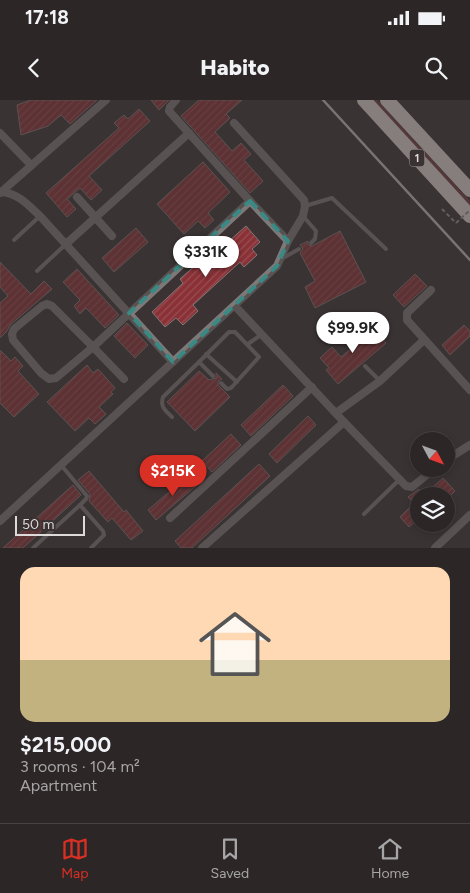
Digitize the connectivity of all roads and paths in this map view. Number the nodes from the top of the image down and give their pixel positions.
1 (106, 100) edge
2 (176, 100) edge
3 (364, 100) edge
4 (387, 100) edge
5 (234, 123) dead end
6 (0, 133) edge
7 (190, 133) junction
8 (31, 165) junction
9 (470, 190) edge
10 (0, 193) edge
11 (77, 197) dead end
12 (250, 201) junction
13 (305, 206) junction
14 (442, 208) dead end
15 (470, 210) edge
16 (40, 216) junction
17 (303, 216) junction
18 (470, 216) edge
19 (96, 218) junction
20 (112, 236) dead end
21 (14, 240) dead end
22 (288, 241) junction
23 (66, 244) junction
24 (311, 244) dead end
25 (299, 249) dead end
26 (386, 250) dead end
27 (282, 258) junction
28 (37, 271) dead end
29 (430, 290) dead end
30 (235, 306) junction
31 (130, 313) junction
32 (262, 334) junction
33 (424, 340) junction
34 (248, 344) junction
35 (93, 348) junction
36 (206, 354) junction
37 (173, 362) junction
38 (199, 362) junction
39 (365, 366) dead end
40 (213, 376) dead end
41 (124, 379) dead end
42 (380, 381) junction
43 (237, 382) junction
44 (221, 383) dead end
45 (312, 386) junction
46 (470, 390) edge
47 (336, 413) junction
48 (172, 417) dead end
49 (344, 422) junction
50 (470, 445) edge
51 (455, 454) edge
52 (61, 465) junction
53 (423, 478) edge
54 (400, 479) junction
55 (80, 505) junction
56 (364, 514) dead end
57 (470, 515) edge
58 (170, 518) dead end
59 (0, 521) edge
60 (33, 548) edge
61 (91, 548) edge
62 (202, 548) edge
63 (435, 548) edge

1 - 8 street
2 - 7 street
3 - 18 highway, 1
4 - 9 highway, 1
5 - 13 street
6 - 8 street
7 - 12 street
7 - 19 street
8 - 10 street
10 - 16 street
11 - 19 street
12 - 22 street
12 - 31 street
13 - 17 street
13 - 26 lane
14 - 15 path, bridge
16 - 21 lane
16 - 23 street
17 - 22 street
17 - 24 lane
19 - 20 street
19 - 23 street
22 - 27 street
23 - 28 lane
23 - 31 street
25 - 27 lane
27 - 30 street
29 - 33 street
30 - 32 street
30 - 37 street
31 - 35 street
31 - 37 street
32 - 34 lane
32 - 45 street
33 - 42 street
33 - 46 street
34 - 36 lane
34 - 43 lane
35 - 35 street
35 - 41 street
36 - 38 lane
36 - 43 lane
37 - 52 street
38 - 40 lane
38 - 48 lane
39 - 42 lane
42 - 47 street
43 - 44 lane
45 - 47 street
45 - 58 street
47 - 49 street
49 - 54 street
49 - 62 street
50 - 51 street
52 - 55 lane
52 - 59 street
53 - 54 street
54 - 56 lane
55 - 60 lane
55 - 61 lane
57 - 63 street

